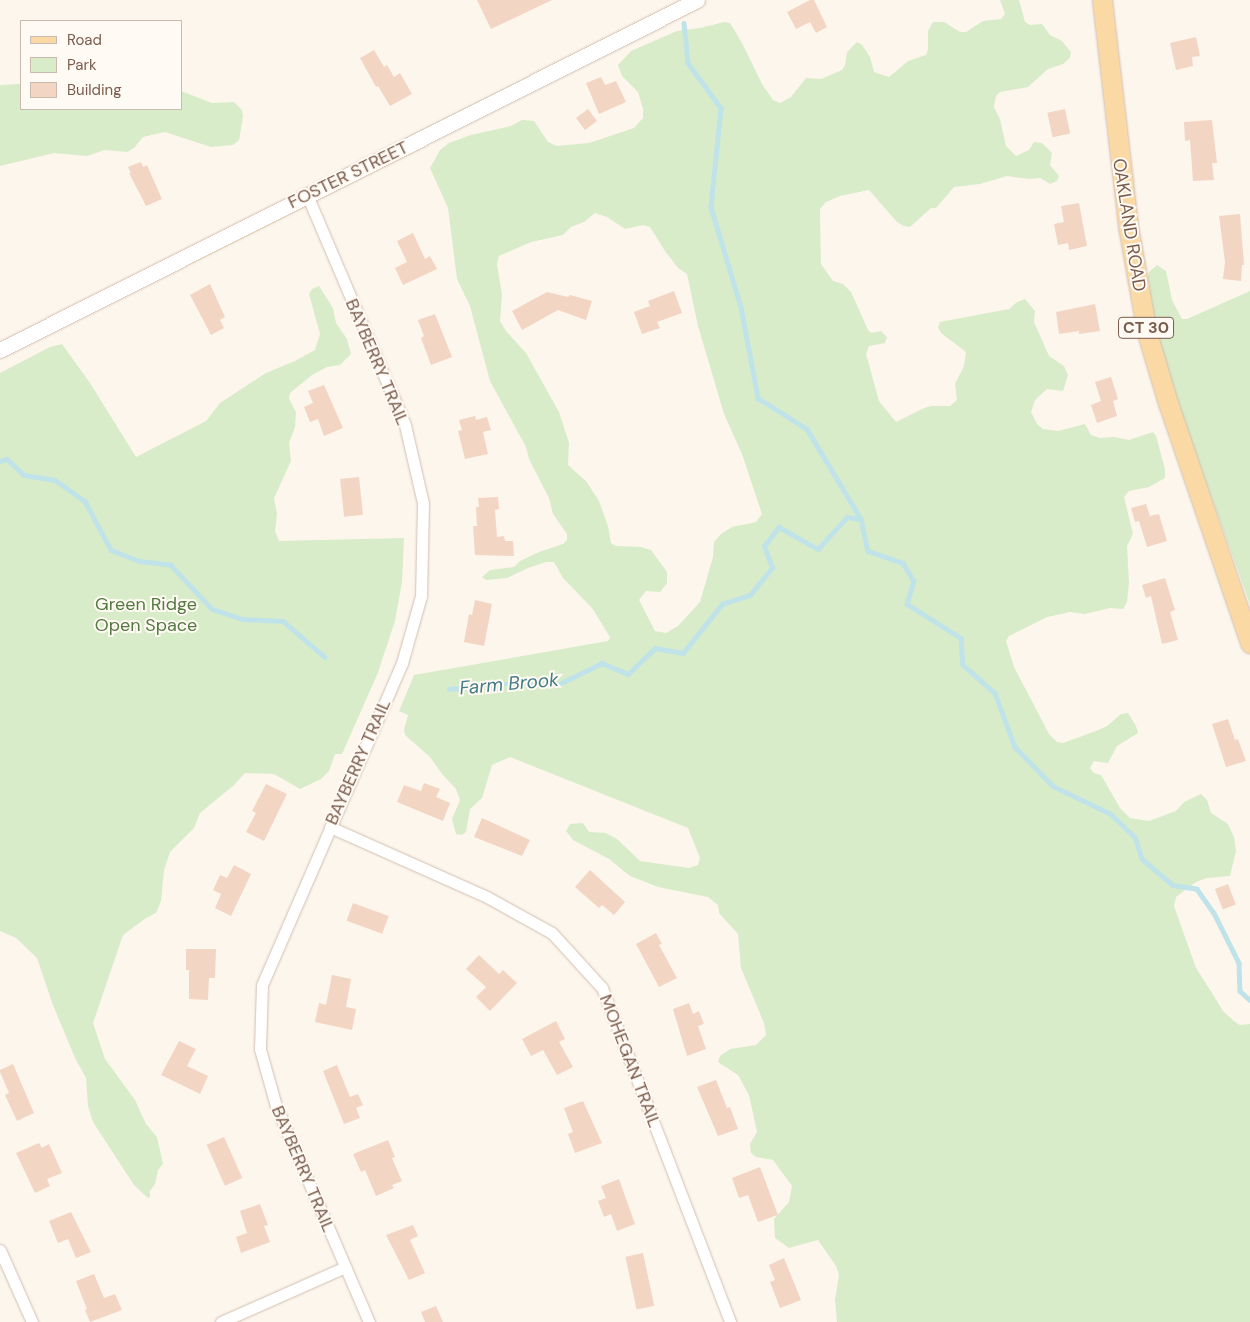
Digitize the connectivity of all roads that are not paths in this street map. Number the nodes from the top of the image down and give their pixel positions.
1 (697, 0) edge
2 (1102, 0) edge
3 (307, 195) junction
4 (0, 350) edge
5 (1250, 643) edge
6 (330, 827) junction
7 (0, 1250) edge
8 (344, 1267) junction
9 (32, 1322) edge
10 (221, 1322) edge
11 (369, 1322) edge
12 (730, 1322) edge

1 - 3 street, FOSTER STREET
2 - 5 main road, OAKLAND ROAD / CT 30
3 - 4 street, FOSTER STREET
3 - 6 street, BAYBERRY TRAIL
6 - 8 street, BAYBERRY TRAIL
6 - 12 street, MOHEGAN TRAIL
7 - 9 street
8 - 10 street
8 - 11 street, BAYBERRY TRAIL

